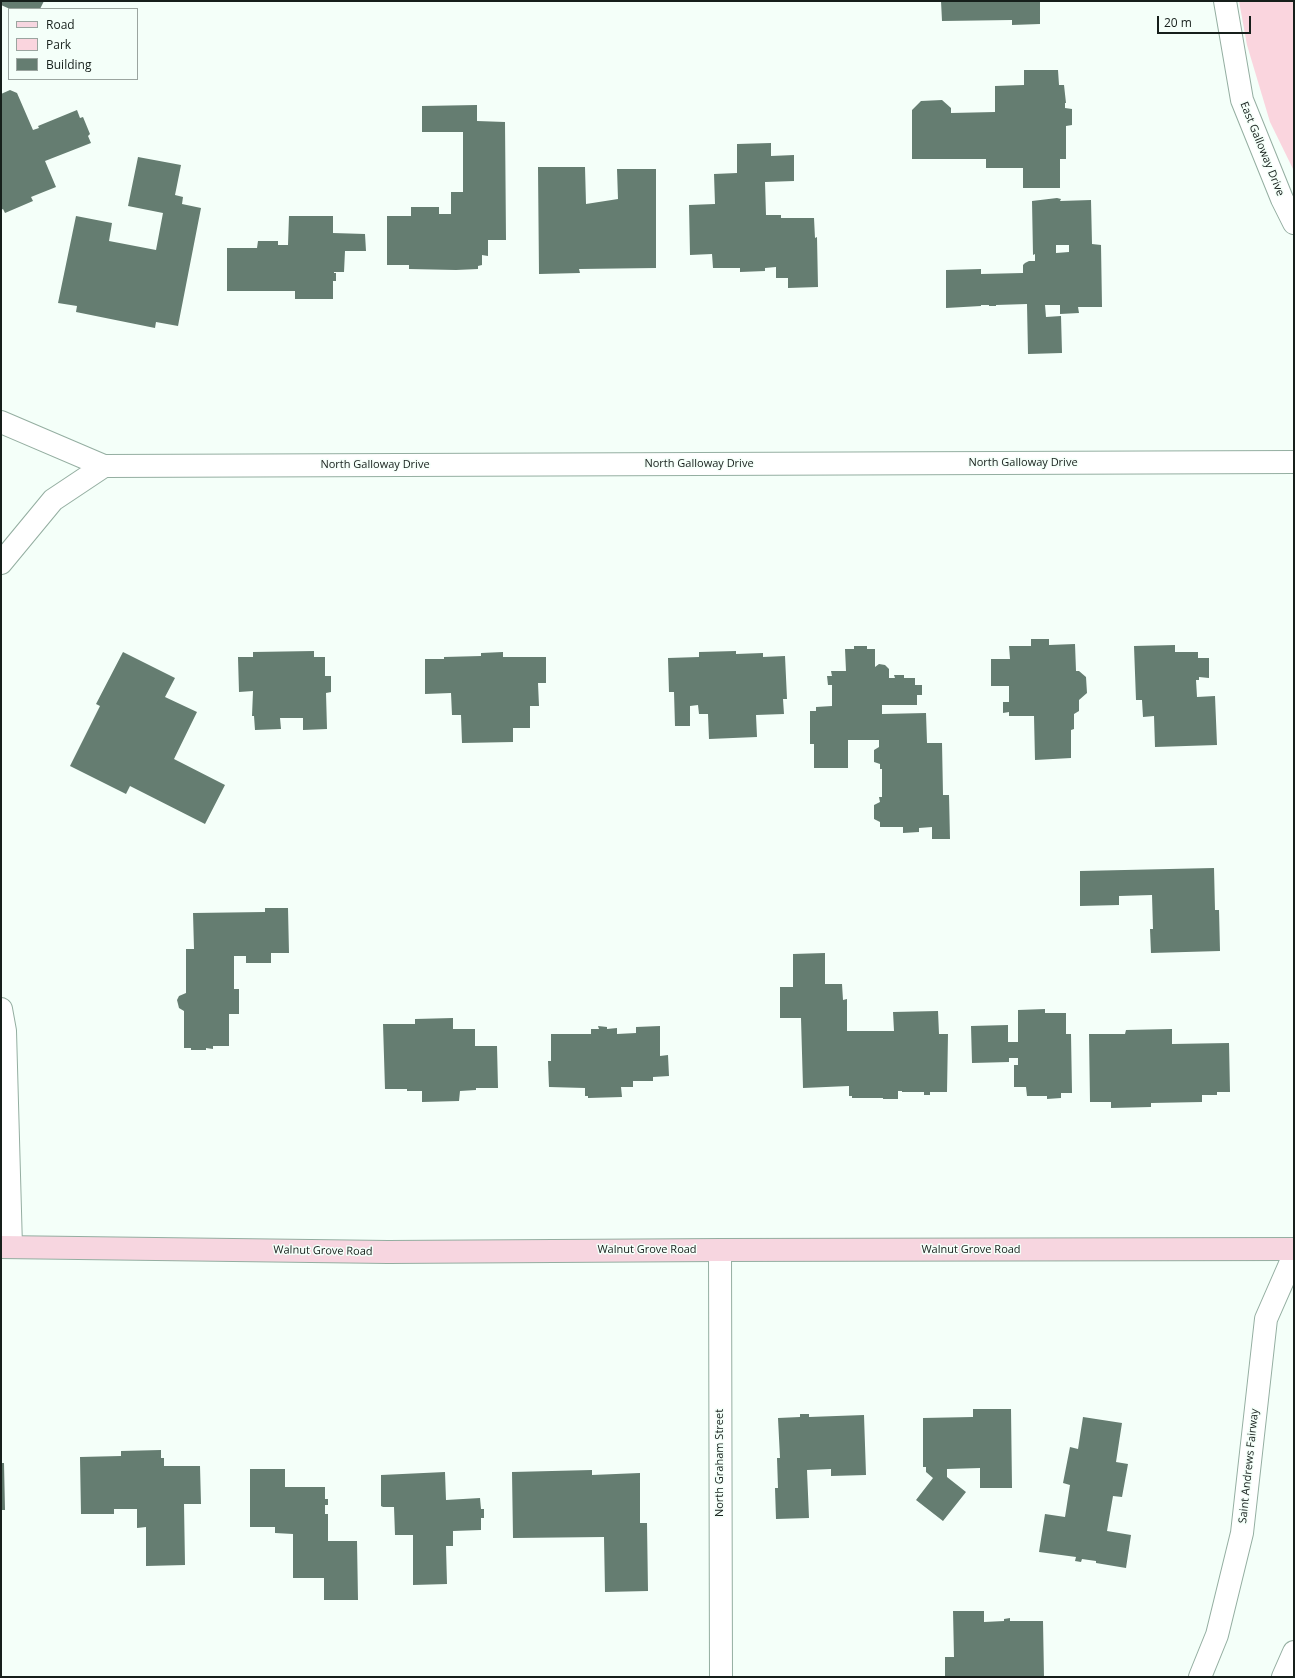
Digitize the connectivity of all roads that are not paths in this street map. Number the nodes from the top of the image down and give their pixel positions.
1 (1225, 1) edge
2 (1294, 223) edge
3 (1, 422) edge
4 (1294, 462) edge
5 (104, 466) junction
6 (1, 563) edge
7 (1, 1009) edge
8 (6, 1247) edge
9 (1294, 1249) edge
10 (720, 1250) junction
11 (1294, 1255) edge
12 (1294, 1652) edge
13 (721, 1677) edge
14 (1200, 1677) edge
15 (1282, 1677) edge

1 - 2 street, East Galloway Drive
3 - 5 street, North Galloway Drive
4 - 5 street, North Galloway Drive
5 - 6 street
7 - 8 street
8 - 10 main road, Walnut Grove Road
9 - 10 main road, Walnut Grove Road
10 - 13 street, North Graham Street
11 - 14 street, Saint Andrews Fairway
12 - 15 street

